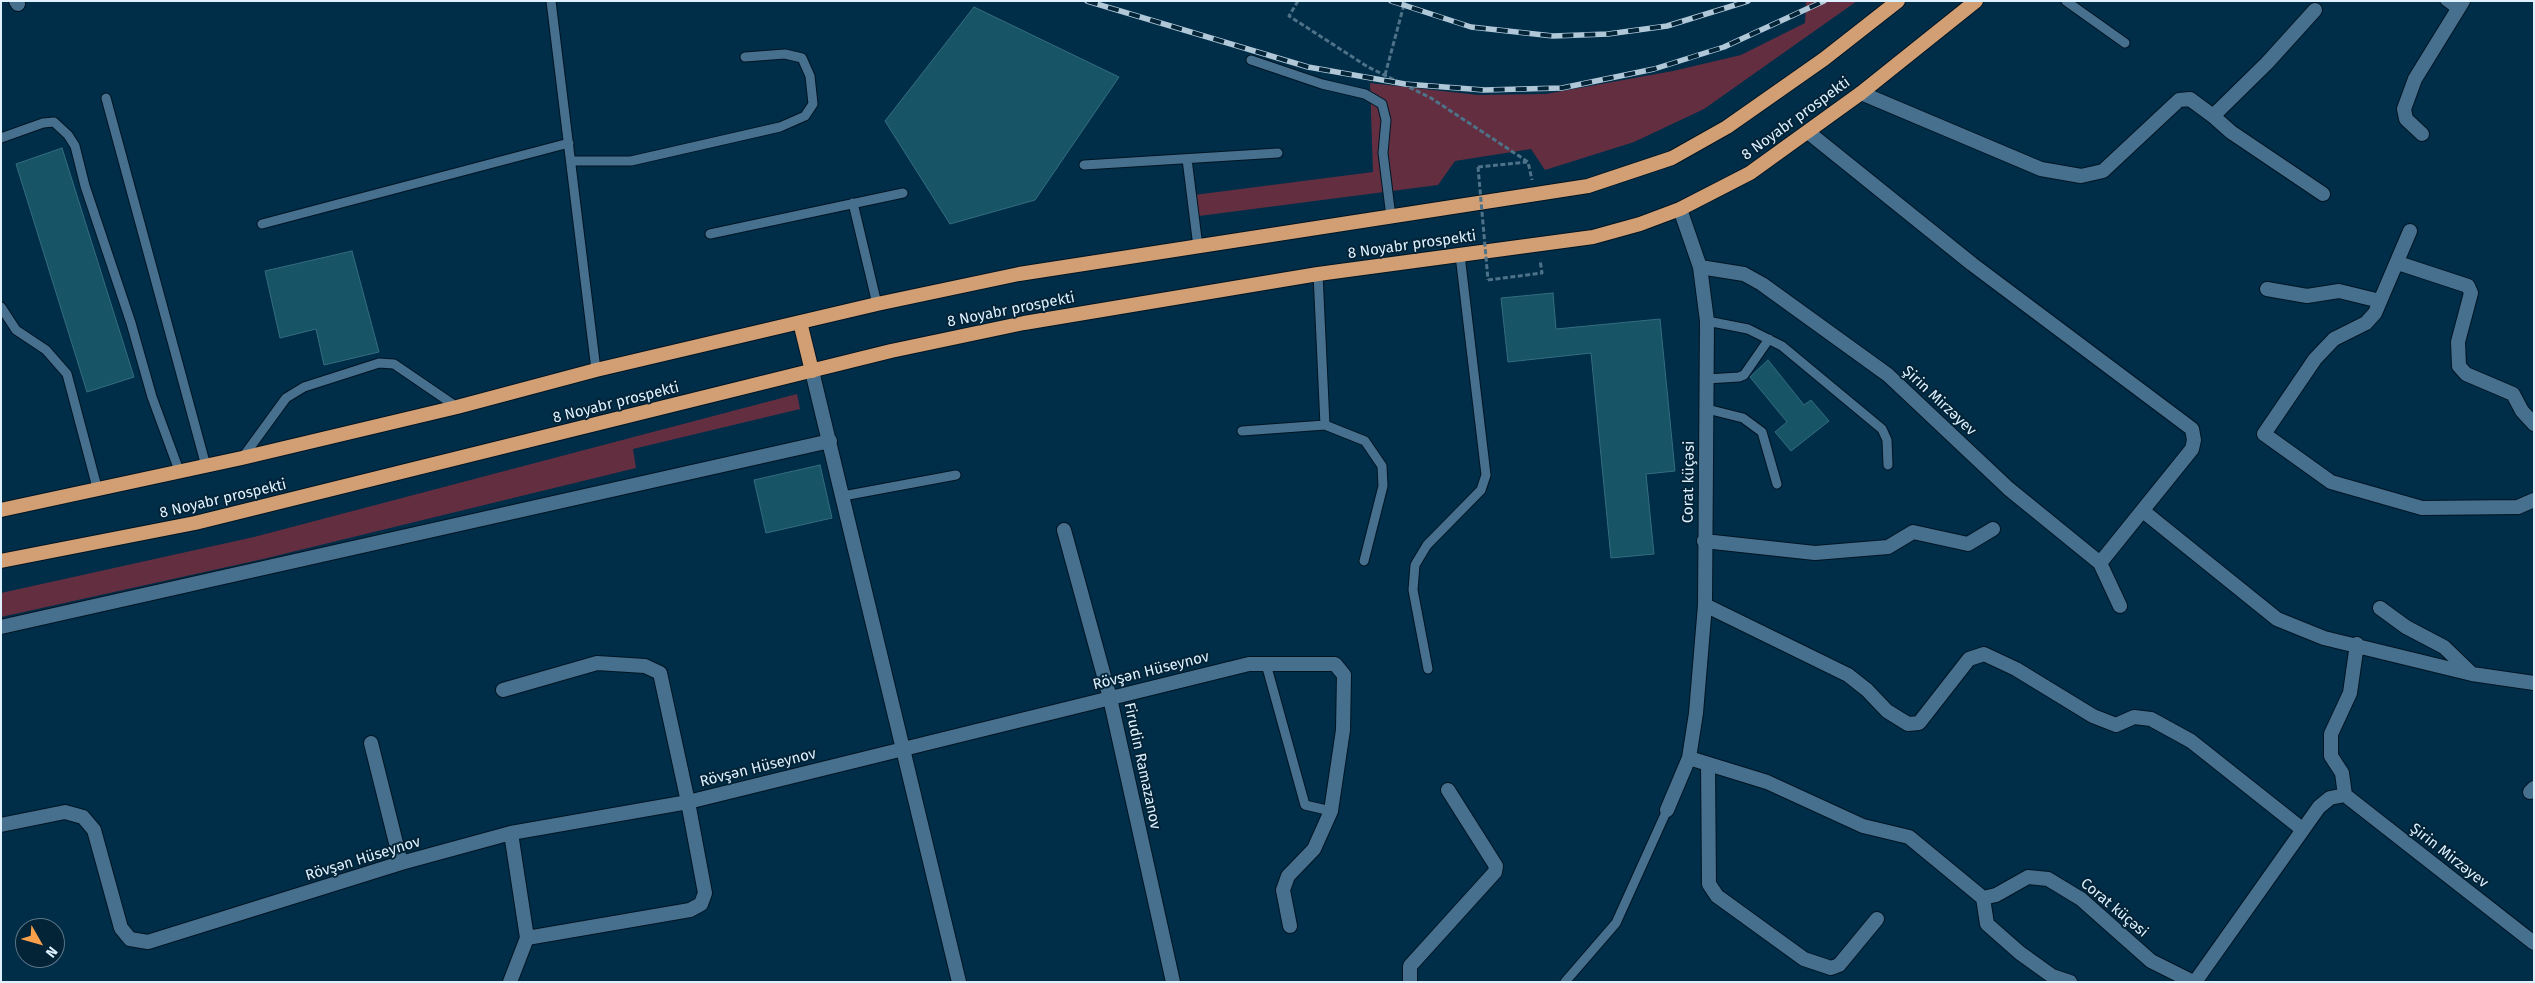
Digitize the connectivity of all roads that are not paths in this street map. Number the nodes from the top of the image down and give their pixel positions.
1 (550, 1) edge
2 (1898, 1) edge
3 (1976, 1) edge
4 (2066, 1) edge
5 (2445, 1) edge
6 (2460, 6) edge
7 (2315, 10) dead end
8 (2125, 43) dead end
9 (745, 57) dead end
10 (1251, 60) dead end
11 (1861, 93) junction
12 (106, 98) dead end
13 (2214, 116) junction
14 (1808, 132) junction
15 (2422, 134) dead end
16 (1, 138) edge
17 (569, 143) junction
18 (1278, 153) dead end
19 (1187, 159) junction
20 (572, 161) junction
21 (1084, 165) dead end
22 (903, 192) dead end
23 (2322, 194) dead end
24 (853, 203) junction
25 (1680, 209) junction
26 (1391, 217) junction
27 (262, 224) dead end
28 (2410, 231) dead end
29 (710, 234) dead end
30 (1198, 247) junction
31 (1460, 255) junction
32 (2398, 263) junction
33 (1700, 266) junction
34 (1318, 274) junction
35 (2267, 289) dead end
36 (2380, 302) junction
37 (877, 304) junction
38 (1, 307) edge
39 (1707, 321) junction
40 (800, 322) junction
41 (1769, 339) junction
42 (596, 370) junction
43 (812, 371) junction
44 (1707, 379) junction
45 (457, 407) junction
46 (1707, 410) junction
47 (2534, 424) edge
48 (1325, 425) junction
49 (1242, 431) dead end
50 (830, 441) junction
51 (242, 458) junction
52 (1888, 465) dead end
53 (206, 466) junction
54 (180, 473) junction
55 (956, 475) dead end
56 (1777, 484) dead end
57 (98, 491) junction
58 (843, 496) junction
59 (2534, 500) edge
60 (1, 510) edge
61 (2143, 511) junction
62 (1993, 529) dead end
63 (1064, 530) dead end
64 (1704, 541) junction
65 (1364, 560) dead end
66 (1, 562) edge
67 (2100, 563) junction
68 (1705, 605) junction
69 (2120, 606) dead end
70 (2380, 608) dead end
71 (1, 627) edge
72 (2356, 644) junction
73 (1266, 664) junction
74 (1428, 669) dead end
75 (2472, 674) junction
76 (2534, 683) edge
77 (503, 690) dead end
78 (1110, 698) junction
79 (371, 743) dead end
80 (903, 750) junction
81 (1689, 758) junction
82 (1708, 764) junction
83 (1448, 790) dead end
84 (2345, 794) junction
85 (688, 802) junction
86 (1667, 810) joint
87 (1331, 811) junction
88 (1, 825) edge
89 (2302, 829) junction
90 (511, 834) junction
91 (401, 863) junction
92 (1983, 898) junction
93 (1877, 918) dead end
94 (1290, 926) dead end
95 (527, 938) junction
96 (2534, 943) edge
97 (510, 982) edge
98 (959, 982) edge
99 (1172, 982) edge
100 (1410, 982) edge
101 (1565, 982) edge
102 (2070, 982) edge
103 (2194, 982) edge

1 - 17 lane
2 - 26 highway, 8 Noyabr prospekti
3 - 11 highway, 8 Noyabr prospekti
4 - 8 lane
5 - 6 lane
6 - 15 street
7 - 13 street
9 - 20 lane
10 - 26 lane
11 - 13 street
11 - 14 highway, 8 Noyabr prospekti
12 - 53 lane
13 - 23 street
14 - 25 highway, 8 Noyabr prospekti
14 - 61 street
16 - 54 lane
17 - 20 lane
17 - 27 lane
18 - 19 lane
19 - 21 lane
19 - 30 lane
20 - 42 lane
22 - 24 lane
24 - 29 lane
24 - 37 lane
25 - 31 highway, 8 Noyabr prospekti
25 - 33 street, Corat küçəsi
26 - 30 highway, 8 Noyabr prospekti
28 - 32 street
30 - 37 highway, 8 Noyabr prospekti
31 - 34 highway, 8 Noyabr prospekti
31 - 74 lane
32 - 36 street
32 - 47 street
33 - 39 street, Corat küçəsi
33 - 67 street, Şirin Mirzəyev
34 - 43 highway, 8 Noyabr prospekti
34 - 48 lane
35 - 36 street
36 - 59 street
37 - 40 highway, 8 Noyabr prospekti
38 - 57 lane
39 - 41 lane
39 - 44 street, Corat küçəsi
40 - 42 highway, 8 Noyabr prospekti
40 - 43 highway
41 - 44 lane
41 - 52 lane
42 - 45 highway, 8 Noyabr prospekti
43 - 50 street
43 - 66 highway, 8 Noyabr prospekti
44 - 46 street, Corat küçəsi
45 - 51 highway, 8 Noyabr prospekti
45 - 51 lane
46 - 56 lane
46 - 64 street, Corat küçəsi
48 - 49 lane
48 - 65 lane
50 - 58 street
50 - 71 street
51 - 53 highway, 8 Noyabr prospekti
53 - 54 highway, 8 Noyabr prospekti
54 - 57 highway, 8 Noyabr prospekti
55 - 58 lane
57 - 60 highway, 8 Noyabr prospekti
58 - 80 street
61 - 67 street
61 - 72 street
62 - 64 street
63 - 78 street, Firudin Ramazanov
64 - 68 street, Corat küçəsi
67 - 69 street, Şirin Mirzəyev
68 - 81 street, Corat küçəsi
68 - 89 street
70 - 75 street
72 - 75 street
72 - 84 street
73 - 78 street, Rövşən Hüseynov
73 - 87 lane
73 - 87 street, Rövşən Hüseynov
75 - 76 street
77 - 85 street
78 - 80 street, Rövşən Hüseynov
78 - 99 street, Firudin Ramazanov
79 - 91 street
80 - 85 street, Rövşən Hüseynov
80 - 98 street
81 - 82 street
81 - 86 street, Corat küçəsi
82 - 92 street
82 - 93 street
83 - 100 street
84 - 89 street, Corat küçəsi
84 - 96 street, Şirin Mirzəyev
85 - 90 street, Rövşən Hüseynov
85 - 95 street
86 - 101 lane
87 - 94 street, Rövşən Hüseynov
88 - 91 street, Rövşən Hüseynov
89 - 103 street, Corat küçəsi
90 - 91 street, Rövşən Hüseynov
90 - 95 street
92 - 102 street
92 - 103 street, Corat küçəsi
95 - 97 street

